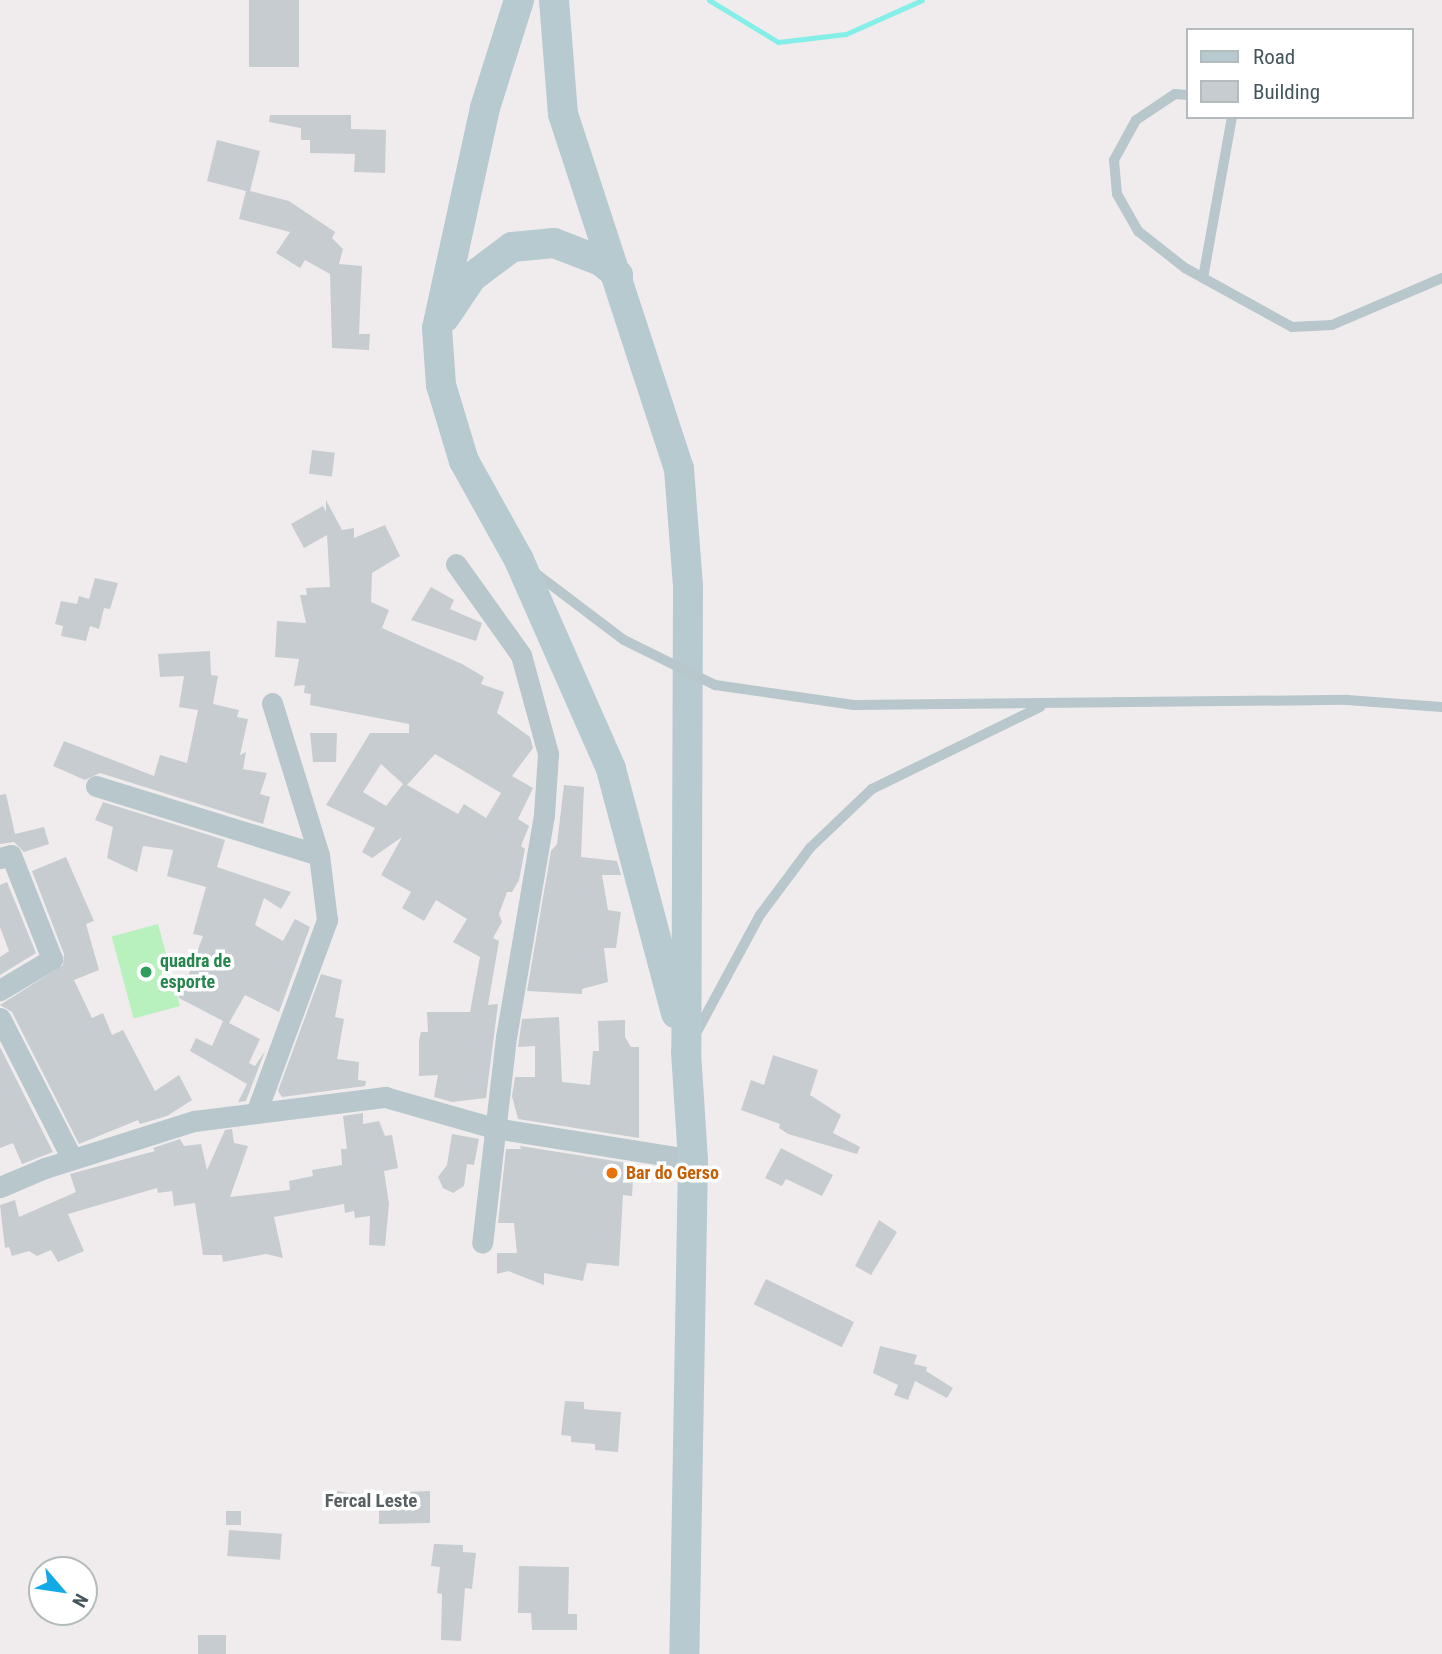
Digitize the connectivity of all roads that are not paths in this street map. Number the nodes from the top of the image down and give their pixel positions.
1 (519, 0) edge
2 (554, 0) edge
3 (1186, 95) edge
4 (1232, 119) edge
5 (618, 275) junction
6 (1203, 278) junction
7 (1442, 278) edge
8 (437, 328) junction
9 (519, 560) junction
10 (456, 564) dead end
11 (272, 702) dead end
12 (1044, 705) junction
13 (1442, 707) edge
14 (96, 786) dead end
15 (319, 855) junction
16 (0, 858) edge
17 (0, 989) edge
18 (0, 1018) edge
19 (686, 1052) junction
20 (256, 1114) junction
21 (494, 1128) junction
22 (72, 1159) junction
23 (692, 1160) junction
24 (0, 1187) edge
25 (482, 1243) dead end
26 (684, 1654) edge

1 - 8 main road
2 - 5 main road
3 - 6 lane
4 - 6 lane
5 - 8 main road
5 - 19 main road
6 - 7 lane
8 - 9 main road
9 - 12 lane, bridge
9 - 19 main road
10 - 21 street
11 - 15 street
12 - 13 lane
12 - 19 lane
14 - 15 street
15 - 20 street
16 - 17 street
18 - 22 street
19 - 23 main road
20 - 21 street
20 - 22 street
21 - 23 street
21 - 25 street
22 - 24 street
23 - 26 main road

